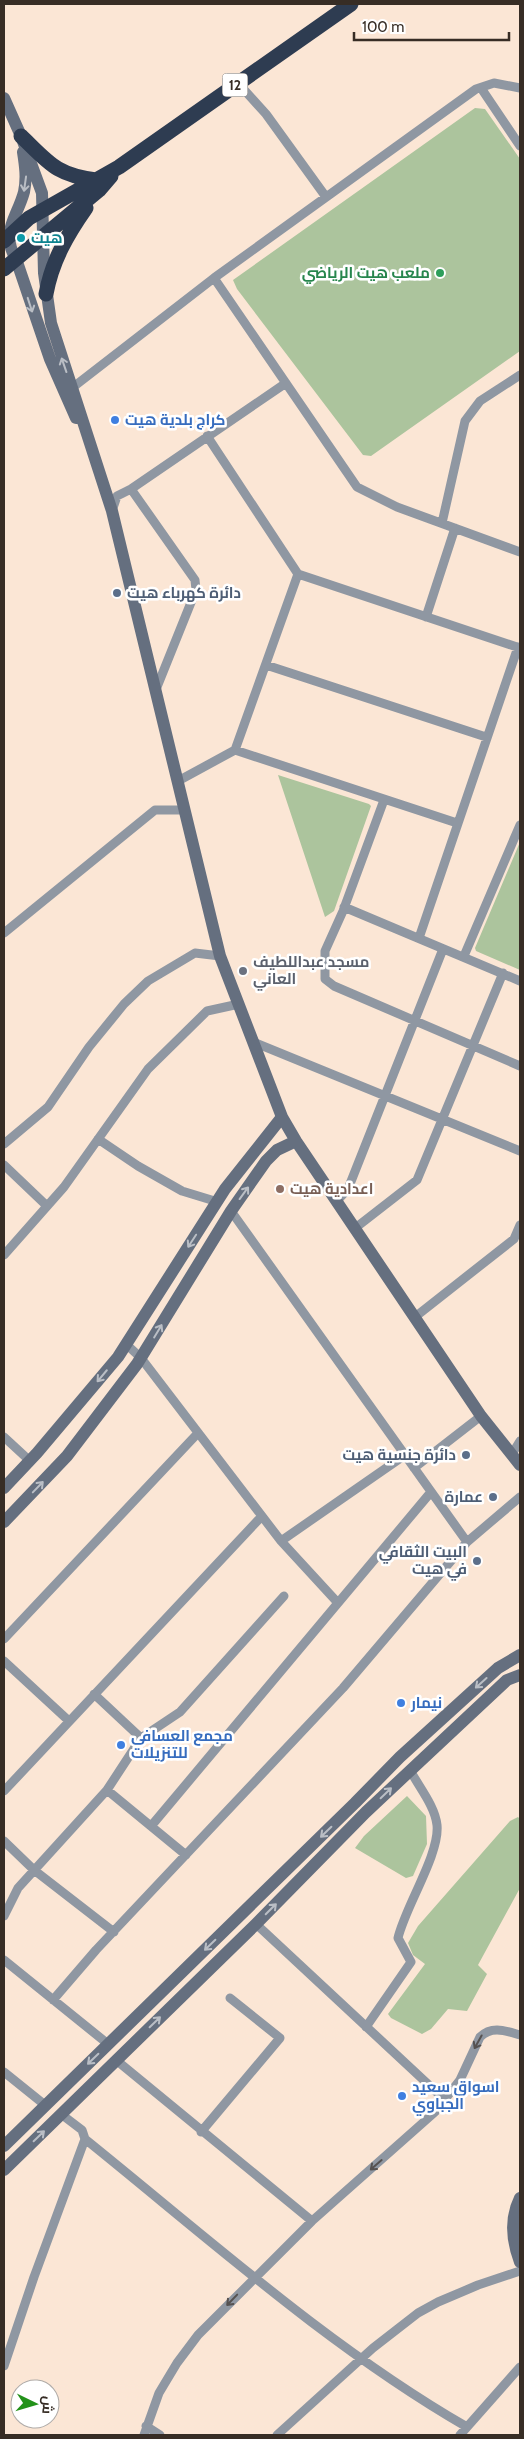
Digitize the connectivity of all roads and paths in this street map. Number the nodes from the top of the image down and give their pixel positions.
1 (351, 4) edge
2 (238, 83) junction
3 (481, 88) junction
4 (520, 88) edge
5 (4, 98) edge
6 (22, 136) junction
7 (520, 146) edge
8 (97, 185) junction
9 (326, 197) junction
10 (43, 208) junction
11 (43, 237) junction
12 (6, 239) edge
13 (16, 259) junction
14 (4, 268) edge
15 (214, 278) junction
16 (46, 294) junction
17 (520, 375) edge
18 (286, 383) junction
19 (72, 388) junction
20 (207, 436) junction
21 (97, 461) junction
22 (131, 489) junction
23 (112, 511) junction
24 (442, 524) junction
25 (455, 528) junction
26 (520, 552) edge
27 (298, 574) junction
28 (426, 616) junction
29 (519, 648) edge
30 (266, 665) junction
31 (156, 687) junction
32 (486, 737) junction
33 (235, 750) junction
34 (178, 781) junction
35 (384, 800) junction
36 (184, 810) junction
37 (457, 823) junction
38 (520, 826) edge
39 (344, 907) junction
40 (4, 933) edge
41 (419, 938) junction
42 (443, 949) junction
43 (220, 956) junction
44 (464, 956) junction
45 (503, 973) junction
46 (520, 981) edge
47 (239, 1004) junction
48 (415, 1021) junction
49 (253, 1042) junction
50 (472, 1046) junction
51 (520, 1066) edge
52 (386, 1095) junction
53 (282, 1116) junction
54 (442, 1119) junction
55 (98, 1139) junction
56 (296, 1141) junction
57 (4, 1144) edge
58 (520, 1152) edge
59 (4, 1165) edge
60 (218, 1202) junction
61 (336, 1202) junction
62 (47, 1206) junction
63 (231, 1210) junction
64 (520, 1225) edge
65 (354, 1229) junction
66 (4, 1255) edge
67 (415, 1317) junction
68 (126, 1344) junction
69 (141, 1358) junction
70 (481, 1416) junction
71 (198, 1433) junction
72 (4, 1437) edge
73 (520, 1441) edge
74 (512, 1454) junction
75 (405, 1455) junction
76 (30, 1461) junction
77 (520, 1465) edge
78 (414, 1468) junction
79 (4, 1488) edge
80 (431, 1492) junction
81 (520, 1497) edge
82 (262, 1516) junction
83 (4, 1522) edge
84 (281, 1541) junction
85 (467, 1542) junction
86 (284, 1596) dead end
87 (338, 1603) junction
88 (4, 1639) edge
89 (520, 1655) edge
90 (4, 1661) edge
91 (518, 1677) edge
92 (94, 1694) junction
93 (69, 1721) junction
94 (141, 1738) junction
95 (410, 1770) junction
96 (107, 1790) junction
97 (4, 1791) edge
98 (152, 1826) junction
99 (4, 1841) edge
100 (186, 1855) junction
101 (34, 1870) junction
102 (4, 1916) edge
103 (256, 1924) junction
104 (114, 1932) junction
105 (4, 1960) edge
106 (230, 1998) dead end
107 (53, 2000) junction
108 (366, 2027) junction
109 (520, 2035) edge
110 (108, 2044) junction
111 (116, 2060) junction
112 (4, 2072) edge
113 (445, 2100) junction
114 (45, 2105) junction
115 (61, 2114) junction
116 (201, 2132) junction
117 (86, 2139) junction
118 (4, 2146) edge
119 (4, 2170) edge
120 (520, 2198) edge
121 (312, 2221) junction
122 (520, 2262) edge
123 (520, 2271) edge
124 (255, 2276) junction
125 (361, 2358) junction
126 (4, 2366) edge
127 (520, 2367) edge
128 (146, 2426) junction
129 (467, 2427) junction
130 (144, 2435) edge
131 (160, 2435) edge
132 (277, 2435) edge
133 (460, 2435) edge

1 - 2 highway, 12
2 - 8 highway, 12
2 - 9 street
3 - 4 street
3 - 7 street
3 - 9 street
5 - 6 street
6 - 8 highway
6 - 10 street
6 -> 12 street
8 - 10 highway, 12
8 - 11 highway, 12
8 - 16 highway
9 - 15 street
10 - 11 street
10 - 12 highway, 12
11 - 13 highway, 12
11 - 16 street
12 - 13 street
13 - 14 highway, 12
13 -> 21 street
15 - 18 street
15 - 19 street
19 -> 16 street
17 - 24 street
18 - 20 street
18 - 24 street
19 - 21 street
20 - 22 street
20 - 27 street
21 - 23 street
22 - 23 street
22 - 31 street
23 - 31 street
24 - 25 street
25 - 26 street
25 - 28 street
27 - 28 street
27 - 30 street
28 - 29 street
29 - 32 street
30 - 32 street
30 - 33 street
31 - 34 street
32 - 37 street
33 - 34 street
33 - 35 street
34 - 36 street
35 - 37 street
35 - 39 street
36 - 40 street
36 - 43 street
37 - 41 street
38 - 44 street
39 - 41 street
39 - 48 street
41 - 42 street
42 - 44 street
42 - 48 street
43 - 47 street
43 - 57 street
44 - 45 street
45 - 46 street
45 - 50 street
47 - 49 street
47 - 55 street
48 - 50 street
48 - 52 street
49 - 52 street
49 - 53 street
50 - 51 street
50 - 54 street
52 - 54 street
52 - 61 street
53 - 56 street
53 - 60 street
54 - 58 street
54 - 65 street
55 - 60 street
55 - 62 street
56 - 61 street
63 -> 56 street
59 - 62 street
60 -> 68 street
61 - 65 street
62 - 66 street
69 -> 63 street
63 - 75 street
64 - 67 street
65 - 67 street
67 - 70 street
68 - 69 street
68 -> 76 street
69 - 71 street
83 -> 69 street
70 - 74 street
70 - 78 street
71 - 82 street
71 - 88 street
72 - 76 street
73 - 74 street
74 - 77 street
75 - 78 street
75 - 84 street
76 - 79 street
78 - 80 street
80 - 85 street
80 - 87 street
81 - 85 street
82 - 84 street
82 - 92 street
84 - 87 street
85 - 100 street
86 - 94 street
87 - 98 street
89 -> 110 street
90 - 93 street
91 - 95 street
92 - 93 street
92 - 94 street
93 - 97 street
94 - 96 street
103 -> 95 street
95 - 108 street
96 - 98 street
96 - 101 street
98 - 100 street
99 - 101 street
100 - 104 street
101 - 102 street
101 - 104 street
103 - 108 street
111 -> 103 street
104 - 107 street
105 - 107 street
106 - 116 street
107 - 110 street
108 - 113 street
109 -> 113 street
110 -> 114 street
111 - 115 street
111 - 116 street
112 - 114 street
113 -> 121 street
114 - 118 street
115 - 117 street
119 -> 115 street
116 - 121 street
117 - 124 street
117 - 126 street
120 - 122 street
121 - 124 street
123 - 125 street
124 - 125 street
124 -> 128 street
125 - 129 street
125 - 132 street
127 - 129 street
128 - 130 street
128 - 131 street
129 - 133 street

